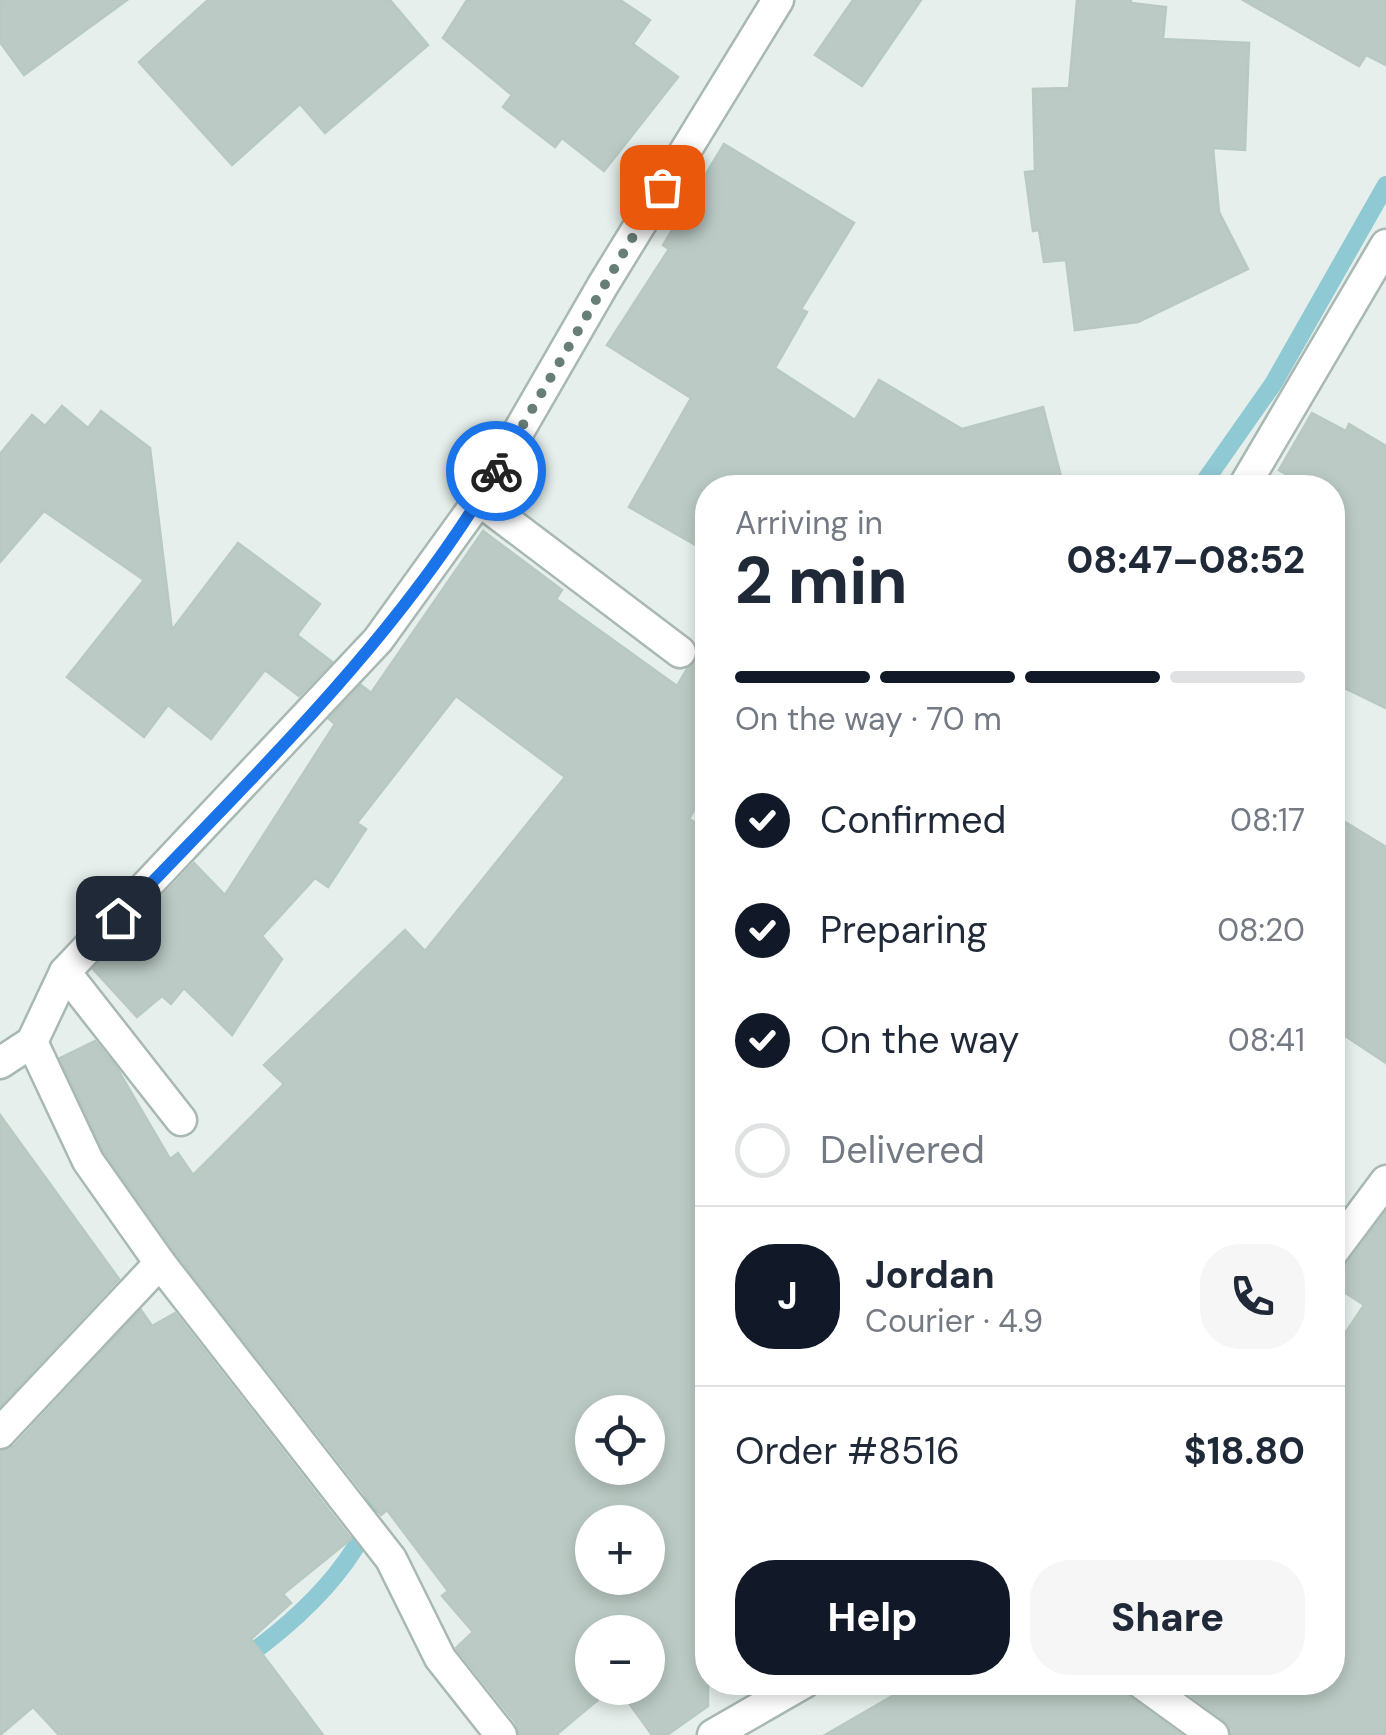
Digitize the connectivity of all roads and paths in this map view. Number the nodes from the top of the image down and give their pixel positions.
1 (778, 0) edge
2 (1386, 246) edge
3 (1250, 475) edge
4 (479, 500) junction
5 (680, 652) dead end
6 (65, 972) junction
7 (32, 1042) junction
8 (0, 1064) edge
9 (181, 1120) dead end
10 (1386, 1181) edge
11 (1345, 1236) edge
12 (160, 1263) junction
13 (0, 1433) edge
14 (782, 1695) edge
15 (1158, 1695) edge
16 (500, 1735) edge
17 (713, 1735) edge
18 (1213, 1735) edge

1 - 4 street
2 - 3 street
4 - 5 street
4 - 6 street
6 - 7 street
6 - 9 street
7 - 8 street
7 - 12 street
10 - 11 street
12 - 13 street
12 - 16 street
14 - 17 street
15 - 18 street

